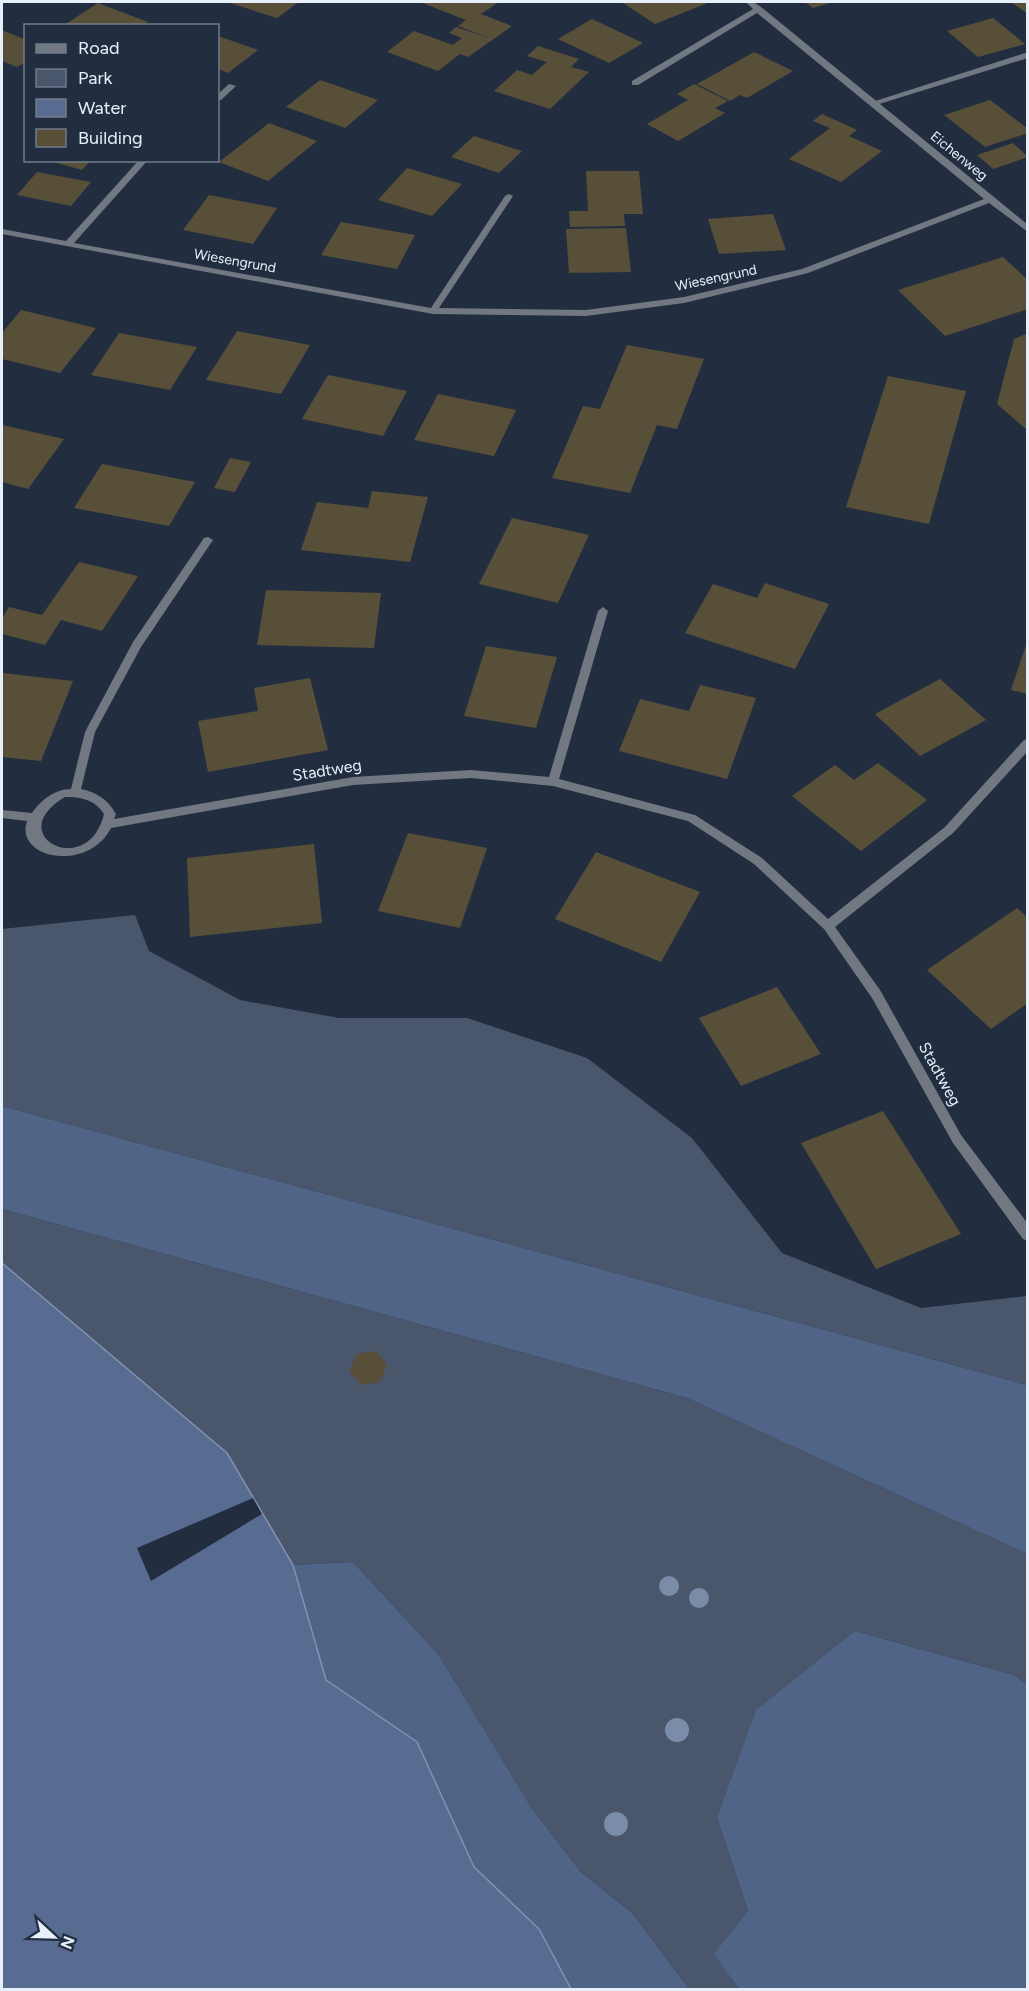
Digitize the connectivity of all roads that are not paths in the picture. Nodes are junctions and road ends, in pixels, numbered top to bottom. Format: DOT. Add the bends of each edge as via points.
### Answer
graph roads {
  1 [pos="749,2"];
  2 [pos="758,9"];
  3 [pos="1028,55"];
  4 [pos="635,83"];
  5 [pos="232,86"];
  6 [pos="219,97"];
  7 [pos="873,103"];
  8 [pos="142,162"];
  9 [pos="509,196"];
  10 [pos="991,200"];
  11 [pos="1028,230"];
  12 [pos="2,232"];
  13 [pos="67,244"];
  14 [pos="433,311"];
  15 [pos="208,540"];
  16 [pos="603,611"];
  17 [pos="1028,743"];
  18 [pos="553,782"];
  19 [pos="75,793"];
  20 [pos="2,814"];
  21 [pos="33,818"];
  22 [pos="109,824"];
  23 [pos="828,926"];
  24 [pos="1028,1235"];
  1 -- 2 [label="street, Eichenweg"];
  2 -- 4 [label="street"];
  2 -- 7 [label="street, Eichenweg"];
  3 -- 7 [label="street"];
  5 -- 6 [label="street"];
  7 -- 10 [label="street, Eichenweg"];
  8 -- 13 [label="street"];
  9 -- 14 [label="street"];
  10 -- 11 [label="street, Eichenweg"];
  10 -- 14 [label="street, Wiesengrund" via="805,271 684,300 586,312"];
  12 -- 13 [label="street, Wiesengrund"];
  13 -- 14 [label="street, Wiesengrund"];
  15 -- 19 [label="street" via="137,645 90,732"];
  16 -- 18 [label="street"];
  17 -- 23 [label="street" via="950,830"];
  18 -- 22 [label="street, Stadtweg" via="471,774 353,781"];
  18 -- 23 [label="street, Stadtweg" via="691,818 758,861"];
  19 -- 21 [label="street" via="54,797"];
  19 -- 22 [label="street" via="87,794 105,805 110,814"];
  20 -- 21 [label="street"];
  21 -- 22 [label="street" via="31,826 38,843 56,852 83,849 104,834"];
  23 -- 24 [label="street, Stadtweg" via="876,994 957,1139"];
}
